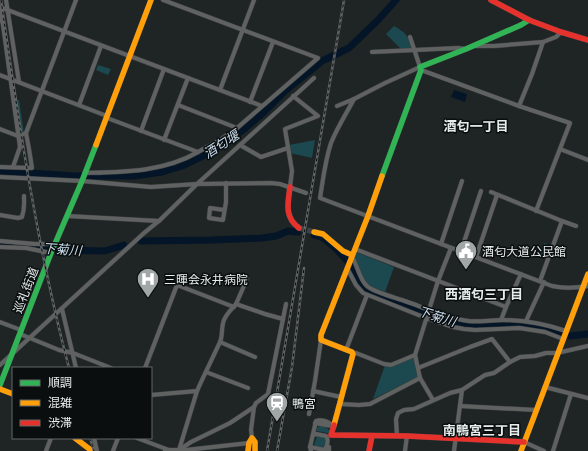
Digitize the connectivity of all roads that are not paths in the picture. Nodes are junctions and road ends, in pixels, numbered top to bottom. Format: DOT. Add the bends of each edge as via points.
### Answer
graph roads {
  1 [pos="6,0"];
  2 [pos="76,0"];
  3 [pos="151,0"];
  4 [pos="163,0"];
  5 [pos="254,0"];
  6 [pos="491,0"];
  7 [pos="0,8"];
  8 [pos="8,10"];
  9 [pos="529,20"];
  10 [pos="1,21"];
  11 [pos="243,30"];
  12 [pos="64,32"];
  13 [pos="561,32"];
  14 [pos="410,37"];
  15 [pos="588,40"];
  16 [pos="273,42"];
  17 [pos="544,42"];
  18 [pos="101,46"];
  19 [pos="473,46"];
  20 [pos="466,49"];
  21 [pos="414,50"];
  22 [pos="372,52"];
  23 [pos="130,56"];
  24 [pos="164,69"];
  25 [pos="420,69"];
  26 [pos="0,75"];
  27 [pos="188,78"];
  28 [pos="314,78"];
  29 [pos="10,79"];
  30 [pos="19,82"];
  31 [pos="220,90"];
  32 [pos="42,91"];
  33 [pos="293,96"];
  34 [pos="354,99"];
  35 [pos="250,102"];
  36 [pos="79,105"];
  37 [pos="178,105"];
  38 [pos="262,106"];
  39 [pos="337,106"];
  40 [pos="519,106"];
  41 [pos="107,117"];
  42 [pos="238,128"];
  43 [pos="0,129"];
  44 [pos="141,131"];
  45 [pos="26,133"];
  46 [pos="18,136"];
  47 [pos="164,140"];
  48 [pos="240,145"];
  49 [pos="288,148"];
  50 [pos="560,149"];
  51 [pos="198,152"];
  52 [pos="588,160"];
  53 [pos="0,167"];
  54 [pos="13,167"];
  55 [pos="85,173"];
  56 [pos="0,177"];
  57 [pos="82,181"];
  58 [pos="462,181"];
  59 [pos="196,184"];
  60 [pos="226,184"];
  61 [pos="290,187"];
  62 [pos="481,191"];
  63 [pos="491,192"];
  64 [pos="306,193"];
  65 [pos="497,195"];
  66 [pos="24,196"];
  67 [pos="224,210"];
  68 [pos="536,211"];
  69 [pos="0,215"];
  70 [pos="67,216"];
  71 [pos="368,216"];
  72 [pos="159,220"];
  73 [pos="562,221"];
  74 [pos="576,226"];
  75 [pos="299,228"];
  76 [pos="314,232"];
  77 [pos="0,241"];
  78 [pos="441,244"];
  79 [pos="0,247"];
  80 [pos="451,248"];
  81 [pos="52,250"];
  82 [pos="461,251"];
  83 [pos="352,255"];
  84 [pos="476,257"];
  85 [pos="347,267"];
  86 [pos="521,274"];
  87 [pos="588,274"];
  88 [pos="247,279"];
  89 [pos="438,281"];
  90 [pos="542,282"];
  91 [pos="586,286"];
  92 [pos="367,295"];
  93 [pos="286,304"];
  94 [pos="235,305"];
  95 [pos="506,307"];
  96 [pos="62,309"];
  97 [pos="429,309"];
  98 [pos="426,318"];
  99 [pos="283,319"];
  100 [pos="501,320"];
  101 [pos="526,321"];
  102 [pos="0,322"];
  103 [pos="491,329"];
  104 [pos="20,332"];
  105 [pos="564,335"];
  106 [pos="30,338"];
  107 [pos="492,339"];
  108 [pos="321,340"];
  109 [pos="220,342"];
  110 [pos="588,346"];
  111 [pos="346,350"];
  112 [pos="557,353"];
  113 [pos="73,354"];
  114 [pos="353,354"];
  115 [pos="11,355"];
  116 [pos="414,355"];
  117 [pos="256,357"];
  118 [pos="510,362"];
  119 [pos="0,365"];
  120 [pos="76,367"];
  121 [pos="108,367"];
  122 [pos="145,367"];
  123 [pos="418,368"];
  124 [pos="206,372"];
  125 [pos="420,378"];
  126 [pos="0,385"];
  127 [pos="545,387"];
  128 [pos="248,388"];
  129 [pos="0,389"];
  130 [pos="462,390"];
  131 [pos="197,391"];
  132 [pos="314,391"];
  133 [pos="12,394"];
  134 [pos="152,394"];
  135 [pos="571,394"];
  136 [pos="342,397"];
  137 [pos="588,398"];
  138 [pos="433,400"];
  139 [pos="340,404"];
  140 [pos="460,406"];
  141 [pos="254,407"];
  142 [pos="536,410"];
  143 [pos="309,414"];
  144 [pos="334,427"];
  145 [pos="312,435"];
  146 [pos="323,435"];
  147 [pos="331,435"];
  148 [pos="372,436"];
  149 [pos="397,436"];
  150 [pos="406,436"];
  151 [pos="456,438"];
  152 [pos="51,439"];
  153 [pos="77,439"];
  154 [pos="94,439"];
  155 [pos="118,439"];
  156 [pos="139,439"];
  157 [pos="250,441"];
  158 [pos="524,442"];
  159 [pos="310,449"];
  160 [pos="167,450"];
  161 [pos="179,450"];
  162 [pos="327,450"];
  163 [pos="46,451"];
  164 [pos="92,451"];
  165 [pos="97,451"];
  166 [pos="113,451"];
  167 [pos="248,451"];
  168 [pos="255,451"];
  169 [pos="368,451"];
  170 [pos="404,451"];
  171 [pos="454,451"];
  172 [pos="520,451"];
  173 [pos="544,451"];
  174 [pos="553,451"];
  1 -- 8 [label="street"];
  2 -- 12 [label="street"];
  3 -- 23 [label="street"];
  4 -- 11 [label="street"];
  5 -- 11 [label="street"];
  6 -- 9 [label="street"];
  7 -- 8 [label="street"];
  7 -- 10 [label="street"];
  8 -- 12 [label="street"];
  8 -- 30 [label="street"];
  9 -- 13 [label="street"];
  9 -- 19 [label="street"];
  10 -- 29 [label="street"];
  11 -- 16 [label="street"];
  11 -- 31 [label="street"];
  12 -- 18 [label="street"];
  12 -- 32 [label="street"];
  13 -- 15 [label="street"];
  13 -- 17 [label="street"];
  14 -- 21 [label="street"];
  16 -- 35 [label="street"];
  16 -- 38 [label="street" via="318,58"];
  17 -- 19 [label="street"];
  17 -- 40 [label="street"];
  18 -- 23 [label="street"];
  18 -- 36 [label="street"];
  19 -- 20 [label="street"];
  20 -- 21 [label="street"];
  20 -- 25 [label="street"];
  21 -- 22 [label="street"];
  21 -- 25 [label="street"];
  23 -- 24 [label="street"];
  23 -- 41 [label="street"];
  24 -- 27 [label="street"];
  24 -- 44 [label="street"];
  25 -- 34 [label="street"];
  25 -- 40 [label="street"];
  25 -- 71 [label="street"];
  26 -- 29 [label="street"];
  27 -- 31 [label="street"];
  27 -- 37 [label="street"];
  28 -- 33 [label="street"];
  29 -- 30 [label="street"];
  29 -- 46 [label="street"];
  30 -- 32 [label="street"];
  31 -- 35 [label="street"];
  32 -- 36 [label="street"];
  32 -- 45 [label="street"];
  33 -- 48 [label="street"];
  33 -- 49 [label="street" via="318,116 285,129"];
  34 -- 39 [label="street"];
  34 -- 71 [label="street" via="331,144 320,198"];
  35 -- 38 [label="street"];
  36 -- 41 [label="street"];
  37 -- 42 [label="street"];
  37 -- 47 [label="street"];
  38 -- 42 [label="street"];
  40 -- 50 [label="street" via="570,123"];
  41 -- 44 [label="street"];
  41 -- 55 [label="street"];
  42 -- 51 [label="street"];
  43 -- 46 [label="street"];
  44 -- 47 [label="street"];
  45 -- 46 [label="street"];
  45 -- 54 [label="street" via="32,168"];
  46 -- 54 [label="street" via="20,147"];
  47 -- 51 [label="street"];
  48 -- 49 [label="street" via="261,157"];
  48 -- 59 [label="street"];
  49 -- 61 [label="street" via="292,171"];
  50 -- 52 [label="street"];
  50 -- 68 [label="street"];
  51 -- 55 [label="street" via="159,168"];
  53 -- 54 [label="street"];
  55 -- 57 [label="street, 巡礼街道"];
  56 -- 57 [label="street"];
  57 -- 59 [label="street" via="151,188"];
  57 -- 70 [label="street, 巡礼街道"];
  58 -- 78 [label="street"];
  59 -- 60 [label="street"];
  59 -- 72 [label="street"];
  60 -- 61 [label="street" via="270,183"];
  60 -- 67 [label="street"];
  61 -- 64 [label="street"];
  61 -- 75 [label="street" via="288,214 290,221"];
  62 -- 82 [label="street"];
  63 -- 65 [label="street"];
  65 -- 68 [label="street"];
  65 -- 84 [label="street"];
  66 -- 69 [label="street" via="25,209 22,217"];
  68 -- 73 [label="street"];
  70 -- 72 [label="street"];
  70 -- 81 [label="street, 巡礼街道"];
  71 -- 78 [label="street"];
  71 -- 83 [label="street"];
  72 -- 96 [label="street"];
  73 -- 74 [label="street"];
  73 -- 90 [label="street"];
  76 -- 83 [label="street" via="322,234"];
  77 -- 81 [label="street" via="49,244"];
  78 -- 80 [label="street"];
  79 -- 81 [label="street"];
  80 -- 82 [label="street"];
  80 -- 89 [label="street"];
  81 -- 104 [label="street, 巡礼街道"];
  82 -- 84 [label="street"];
  83 -- 85 [label="street"];
  83 -- 89 [label="street"];
  83 -- 97 [label="street" via="360,276 368,287"];
  84 -- 86 [label="street"];
  85 -- 92 [label="street" via="356,285"];
  85 -- 108 [label="street"];
  86 -- 90 [label="street"];
  86 -- 95 [label="street"];
  87 -- 91 [label="street"];
  88 -- 94 [label="street"];
  89 -- 95 [label="street"];
  89 -- 97 [label="street"];
  90 -- 91 [label="street" via="561,288"];
  90 -- 101 [label="street"];
  91 -- 105 [label="street"];
  92 -- 98 [label="street"];
  92 -- 111 [label="street"];
  93 -- 99 [label="street"];
  94 -- 99 [label="street"];
  94 -- 109 [label="street" via="224,320"];
  94 -- 122 [label="street" via="177,285"];
  95 -- 100 [label="street"];
  96 -- 106 [label="street"];
  96 -- 113 [label="street"];
  97 -- 98 [label="street"];
  97 -- 100 [label="street" via="464,320"];
  98 -- 103 [label="street" via="464,329"];
  98 -- 116 [label="street"];
  99 -- 141 [label="street" via="268,394"];
  100 -- 101 [label="street"];
  101 -- 105 [label="street" via="549,325"];
  102 -- 104 [label="street"];
  103 -- 105 [label="street" via="519,328"];
  103 -- 107 [label="street"];
  104 -- 106 [label="street"];
  104 -- 115 [label="street, 巡礼街道"];
  105 -- 112 [label="street"];
  106 -- 113 [label="street"];
  106 -- 115 [label="street"];
  107 -- 118 [label="street"];
  107 -- 123 [label="street"];
  108 -- 111 [label="street"];
  108 -- 132 [label="street"];
  109 -- 117 [label="street"];
  109 -- 124 [label="street"];
  110 -- 112 [label="street"];
  111 -- 114 [label="street"];
  112 -- 118 [label="street" via="520,357"];
  112 -- 127 [label="street"];
  113 -- 120 [label="street"];
  113 -- 121 [label="street"];
  114 -- 116 [label="street" via="391,365"];
  114 -- 136 [label="street"];
  115 -- 119 [label="street"];
  115 -- 126 [label="street, 巡礼街道"];
  116 -- 123 [label="street"];
  118 -- 130 [label="street"];
  123 -- 125 [label="street"];
  124 -- 128 [label="street"];
  124 -- 131 [label="street"];
  125 -- 138 [label="street"];
  125 -- 139 [label="street" via="370,404"];
  127 -- 135 [label="street"];
  127 -- 142 [label="street"];
  129 -- 133 [label="street"];
  130 -- 138 [label="street"];
  130 -- 140 [label="street"];
  131 -- 134 [label="street"];
  131 -- 161 [label="street"];
  132 -- 136 [label="street"];
  132 -- 143 [label="street"];
  135 -- 137 [label="street"];
  135 -- 174 [label="street"];
  136 -- 139 [label="street"];
  138 -- 149 [label="street" via="398,413"];
  139 -- 144 [label="street"];
  140 -- 142 [label="street"];
  140 -- 151 [label="street"];
  141 -- 157 [label="street"];
  141 -- 161 [label="street"];
  142 -- 158 [label="street"];
  144 -- 145 [label="street" via="315,423"];
  144 -- 147 [label="street"];
  145 -- 146 [label="street"];
  145 -- 159 [label="street"];
  146 -- 147 [label="street"];
  146 -- 162 [label="street" via="327,438"];
  147 -- 148 [label="street"];
  147 -- 162 [label="street"];
  148 -- 149 [label="street"];
  148 -- 169 [label="street"];
  149 -- 150 [label="street"];
  150 -- 151 [label="street"];
  150 -- 170 [label="street"];
  151 -- 158 [label="street"];
  151 -- 171 [label="street"];
  152 -- 163 [label="street"];
  153 -- 164 [label="street"];
  154 -- 165 [label="street"];
  155 -- 166 [label="street"];
  156 -- 160 [label="street"];
  157 -- 161 [label="street"];
  157 -- 167 [label="street"];
  157 -- 168 [label="street" via="255,442"];
  158 -- 172 [label="street"];
  158 -- 173 [label="street"];
  159 -- 162 [label="street"];
  160 -- 161 [label="street"];
}
